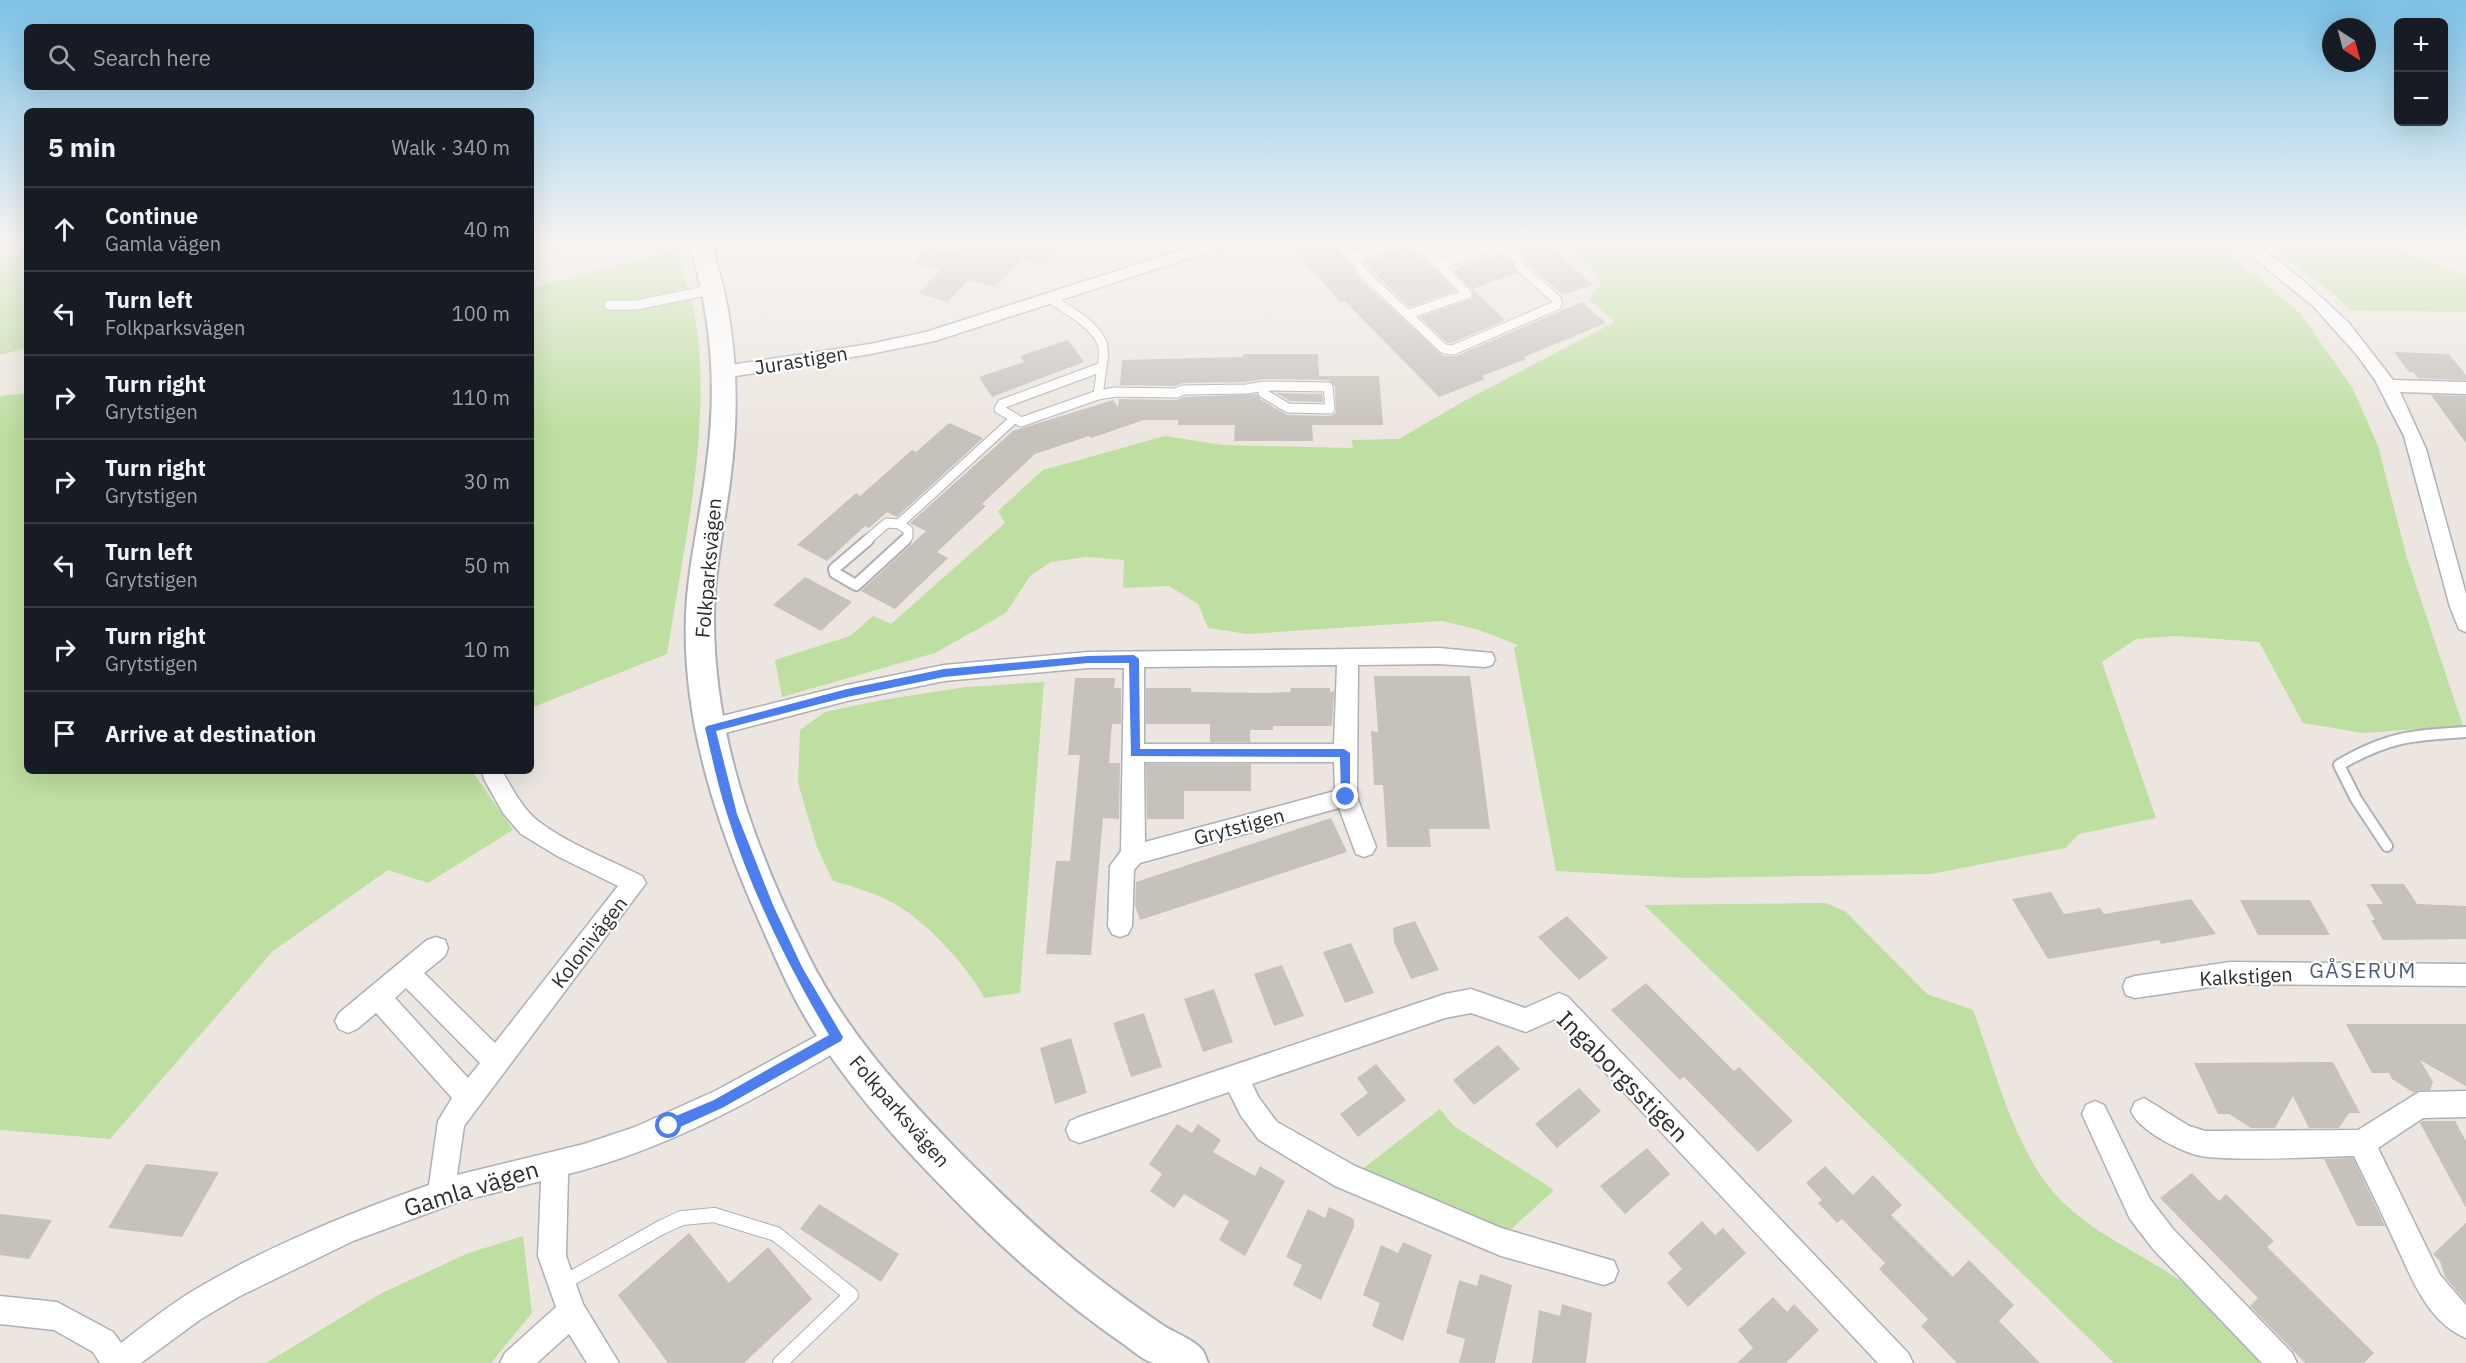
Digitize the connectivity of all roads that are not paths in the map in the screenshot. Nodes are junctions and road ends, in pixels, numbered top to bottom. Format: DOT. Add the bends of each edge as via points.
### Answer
graph roads {
  1 [pos="609,305"];
  2 [pos="638,305"];
  3 [pos="718,305"];
  4 [pos="1030,305"];
  5 [pos="1059,305"];
  6 [pos="1399,305"];
  7 [pos="1437,305"];
  8 [pos="1557,305"];
  9 [pos="2320,305"];
  10 [pos="1410,314"];
  11 [pos="1102,367"];
  12 [pos="724,372"];
  13 [pos="1264,386"];
  14 [pos="2388,386"];
  15 [pos="2466,388"];
  16 [pos="1098,396"];
  17 [pos="1015,418"];
  18 [pos="899,524"];
  19 [pos="2464,614"];
  20 [pos="1348,657"];
  21 [pos="1485,658"];
  22 [pos="1134,659"];
  23 [pos="710,728"];
  24 [pos="2466,732"];
  25 [pos="1135,753"];
  26 [pos="1344,753"];
  27 [pos="493,774"];
  28 [pos="1346,797"];
  29 [pos="2387,846"];
  30 [pos="1364,847"];
  31 [pos="1133,855"];
  32 [pos="1120,926"];
  33 [pos="436,948"];
  34 [pos="406,973"];
  35 [pos="2466,975"];
  36 [pos="2135,987"];
  37 [pos="378,997"];
  38 [pos="348,1021"];
  39 [pos="837,1037"];
  40 [pos="496,1062"];
  41 [pos="1236,1077"];
  42 [pos="469,1098"];
  43 [pos="2466,1104"];
  44 [pos="2144,1111"];
  45 [pos="2095,1114"];
  46 [pos="1079,1130"];
  47 [pos="2362,1143"];
  48 [pos="555,1163"];
  49 [pos="441,1194"];
  50 [pos="1604,1271"];
  51 [pos="563,1284"];
  52 [pos="0,1311"];
  53 [pos="572,1312"];
  54 [pos="2466,1324"];
  55 [pos="117,1363"];
  56 [pos="515,1363"];
  57 [pos="604,1363"];
  58 [pos="780,1363"];
  59 [pos="1188,1363"];
  60 [pos="1898,1363"];
  61 [pos="2282,1363"];
  1 -- 2 [label="lane"];
  3 -- 12 [label="main road, Folkparksvägen"];
  4 -- 12 [label="street, Jurastigen" via="929,337"];
  5 -- 11 [label="lane" via="1101,340"];
  6 -- 10 [label="lane"];
  7 -- 10 [label="lane"];
  8 -- 10 [label="lane" via="1453,350 1444,349"];
  9 -- 14 [label="street" via="2355,341"];
  11 -- 16 [label="lane"];
  11 -- 17 [label="lane" via="1002,404 999,409"];
  12 -- 23 [label="main road, Folkparksvägen" via="720,464 700,617 702,677"];
  13 -- 13 [label="lane" via="1263,393 1288,408 1330,409 1328,387"];
  13 -- 16 [label="lane"];
  14 -- 15 [label="street"];
  14 -- 19 [label="street" via="2414,437"];
  16 -- 17 [label="lane" via="1021,422"];
  17 -- 18 [label="lane"];
  18 -- 18 [label="lane" via="908,530 908,537 856,585 835,573 834,569 887,523"];
  20 -- 21 [label="street"];
  20 -- 22 [label="street"];
  20 -- 26 [label="street"];
  22 -- 23 [label="street" via="944,673"];
  22 -- 25 [label="street"];
  23 -- 39 [label="main road, Folkparksvägen" via="732,814 767,905 798,971"];
  24 -- 29 [label="lane" via="2412,735 2370,747 2338,765"];
  25 -- 26 [label="street"];
  25 -- 31 [label="street"];
  26 -- 28 [label="street"];
  27 -- 40 [label="street, Kolonivägen" via="529,827 634,883"];
  28 -- 30 [label="street"];
  28 -- 31 [label="street, Grytstigen"];
  31 -- 32 [label="street" via="1122,866"];
  33 -- 34 [label="street"];
  34 -- 37 [label="street"];
  34 -- 40 [label="street"];
  35 -- 36 [label="street, Kalkstigen" via="2230,973"];
  37 -- 38 [label="street"];
  37 -- 42 [label="street"];
  39 -- 48 [label="street, Gamla vägen" via="718,1104 604,1151"];
  39 -- 59 [label="main road, Folkparksvägen" via="902,1119 982,1202 1076,1286"];
  40 -- 42 [label="street, Kolonivägen"];
  41 -- 46 [label="street, Ingaborgsstigen"];
  41 -- 50 [label="street" via="1250,1107 1268,1131 1346,1176 1501,1242"];
  41 -- 60 [label="street, Ingaborgsstigen" via="1445,1006 1471,1001 1526,1020 1559,1005"];
  42 -- 49 [label="street, Kolonivägen" via="451,1121"];
  43 -- 47 [label="street" via="2419,1105"];
  44 -- 47 [label="street" via="2182,1137 2205,1143"];
  45 -- 61 [label="street" via="2146,1216 2163,1239"];
  47 -- 54 [label="street" via="2430,1285 2448,1309"];
  48 -- 49 [label="street, Gamla vägen"];
  48 -- 51 [label="street" via="552,1256"];
  49 -- 55 [label="street, Gamla vägen" via="281,1260 202,1302"];
  51 -- 53 [label="street"];
  51 -- 58 [label="lane" via="682,1218 714,1215 776,1234 851,1295"];
  52 -- 55 [label="street" via="57,1316 103,1342"];
  53 -- 56 [label="street"];
  53 -- 57 [label="street"];
}
